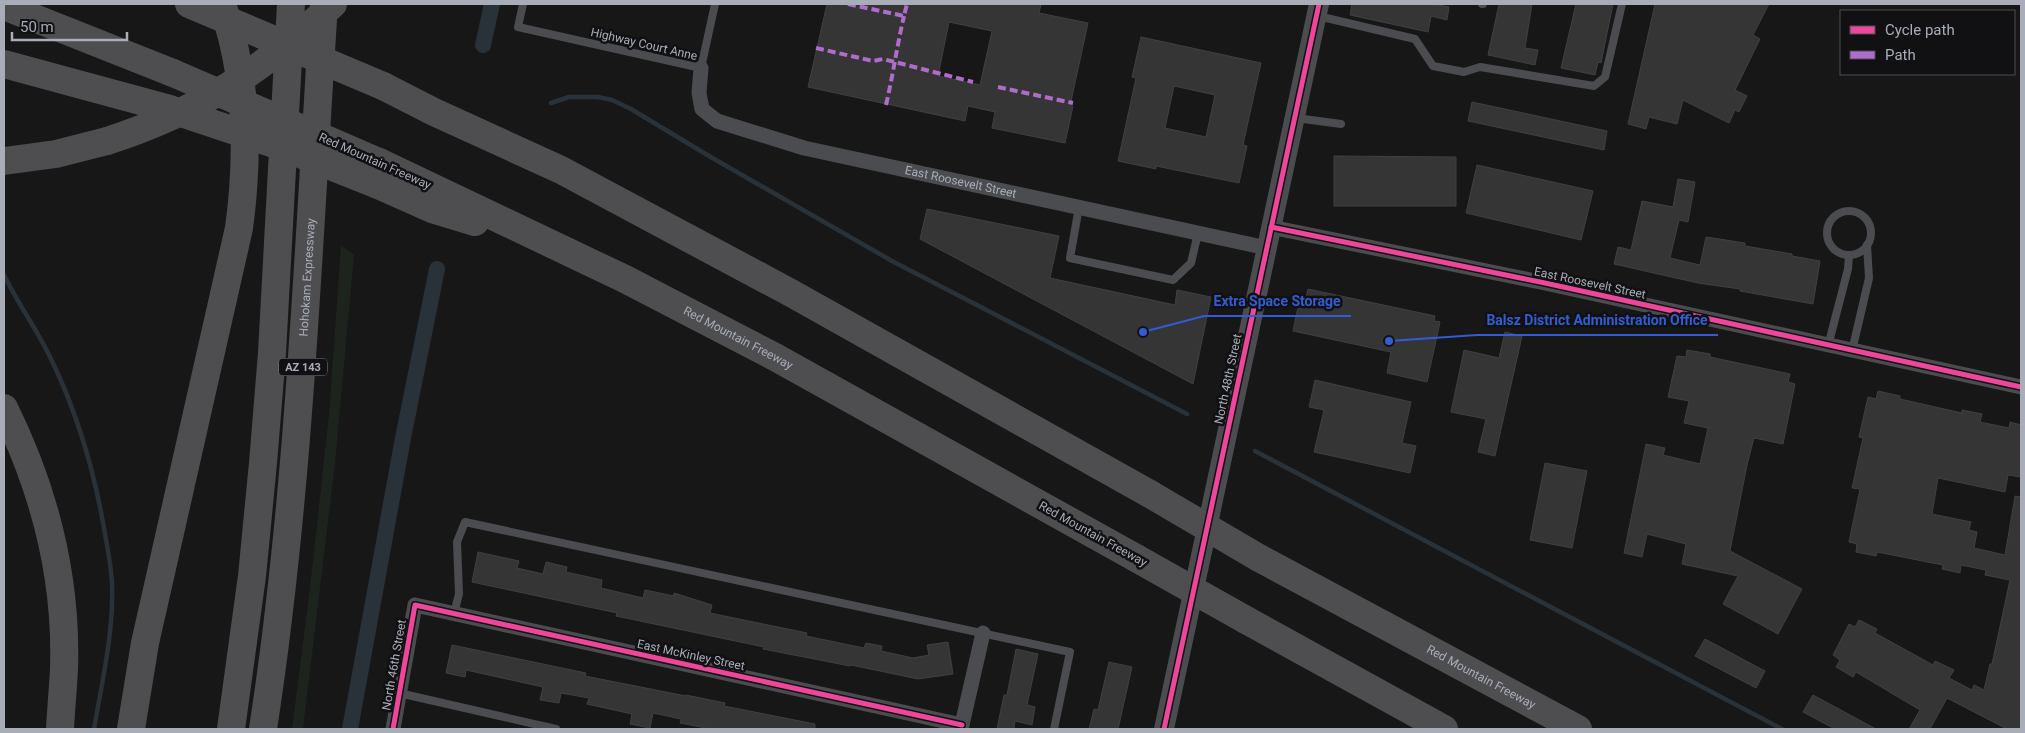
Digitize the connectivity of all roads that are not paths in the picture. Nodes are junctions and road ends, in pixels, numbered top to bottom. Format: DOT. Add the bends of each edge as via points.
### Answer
graph roads {
  1 [pos="189,4"];
  2 [pos="222,4"];
  3 [pos="234,4"];
  4 [pos="291,4"];
  5 [pos="324,4"];
  6 [pos="333,4"];
  7 [pos="523,4"];
  8 [pos="715,4"];
  9 [pos="1622,4"];
  10 [pos="4,6"];
  11 [pos="1318,10"];
  12 [pos="4,64"];
  13 [pos="701,68"];
  14 [pos="383,86"];
  15 [pos="1294,118"];
  16 [pos="1341,124"];
  17 [pos="4,161"];
  18 [pos="379,174"];
  19 [pos="1079,207"];
  20 [pos="1271,227"];
  21 [pos="1198,233"];
  22 [pos="1867,245"];
  23 [pos="1267,248"];
  24 [pos="1849,255"];
  25 [pos="1828,346"];
  26 [pos="1852,350"];
  27 [pos="2021,386"];
  28 [pos="4,408"];
  29 [pos="415,605"];
  30 [pos="454,613"];
  31 [pos="1246,620"];
  32 [pos="983,633"];
  33 [pos="399,693"];
  34 [pos="961,727"];
  35 [pos="60,729"];
  36 [pos="131,729"];
  37 [pos="230,729"];
  38 [pos="263,729"];
  39 [pos="393,729"];
  40 [pos="556,729"];
  41 [pos="1054,729"];
  42 [pos="1164,729"];
  43 [pos="1419,729"];
  44 [pos="1444,729"];
  45 [pos="1578,729"];
  1 -- 14 [label="highway, Red Mountain Freeway, bridge"];
  2 -- 36 [label="highway" via="237,68 242,107 245,161 240,228 143,652"];
  3 -- 14 [label="highway, bridge"];
  4 -- 37 [label="highway, AZ 143" via="263,463"];
  5 -- 38 [label="highway, Hohokam Expressway / AZ 143" via="293,490"];
  6 -- 17 [label="highway, bridge" via="292,43 248,75 175,115 107,141 56,154"];
  7 -- 13 [label="lane, Highway Court Anne" via="518,27"];
  8 -- 13 [label="lane, Highway Court Anne"];
  9 -- 11 [label="lane" via="1606,77 1594,86 1480,67 1464,72 1433,66 1415,39"];
  10 -- 18 [label="highway, Red Mountain Freeway, bridge" via="173,73"];
  11 -- 15 [label="street, North 48th Street"];
  12 -- 18 [label="highway, bridge" via="170,110 295,151"];
  13 -- 19 [label="street, East Roosevelt Street" via="699,93 702,109 730,126 804,148"];
  14 -- 45 [label="highway, Red Mountain Freeway, bridge" via="587,184 791,293 1259,558"];
  15 -- 16 [label="lane"];
  15 -- 20 [label="street, North 48th Street"];
  18 -- 31 [label="highway, Red Mountain Freeway, bridge" via="432,209 576,255 800,370"];
  19 -- 21 [label="street, East Roosevelt Street"];
  19 -- 21 [label="lane" via="1070,258 1174,280 1191,263"];
  20 -- 23 [label="street, North 48th Street"];
  20 -- 25 [label="street, East Roosevelt Street" via="1536,281"];
  21 -- 23 [label="street, East Roosevelt Street"];
  22 -- 24 [label="lane"];
  22 -- 24 [label="lane" via="1870,228 1861,214 1844,211 1836,215 1830,221 1827,238 1836,252"];
  22 -- 26 [label="lane" via="1869,278"];
  23 -- 42 [label="street, North 48th Street"];
  24 -- 25 [label="lane"];
  25 -- 26 [label="street, East Roosevelt Street"];
  26 -- 27 [label="street, East Roosevelt Street"];
  28 -- 35 [label="highway" via="34,478 60,584 64,641"];
  29 -- 30 [label="street, East McKinley Street"];
  29 -- 33 [label="street, North 46th Street"];
  30 -- 32 [label="lane" via="459,594 457,542 465,522"];
  30 -- 34 [label="street, East McKinley Street"];
  31 -- 43 [label="highway"];
  31 -- 44 [label="highway, Red Mountain Freeway"];
  32 -- 34 [label="street"];
  32 -- 41 [label="lane" via="1070,652"];
  33 -- 39 [label="street, North 46th Street"];
  33 -- 40 [label="lane"];
}
